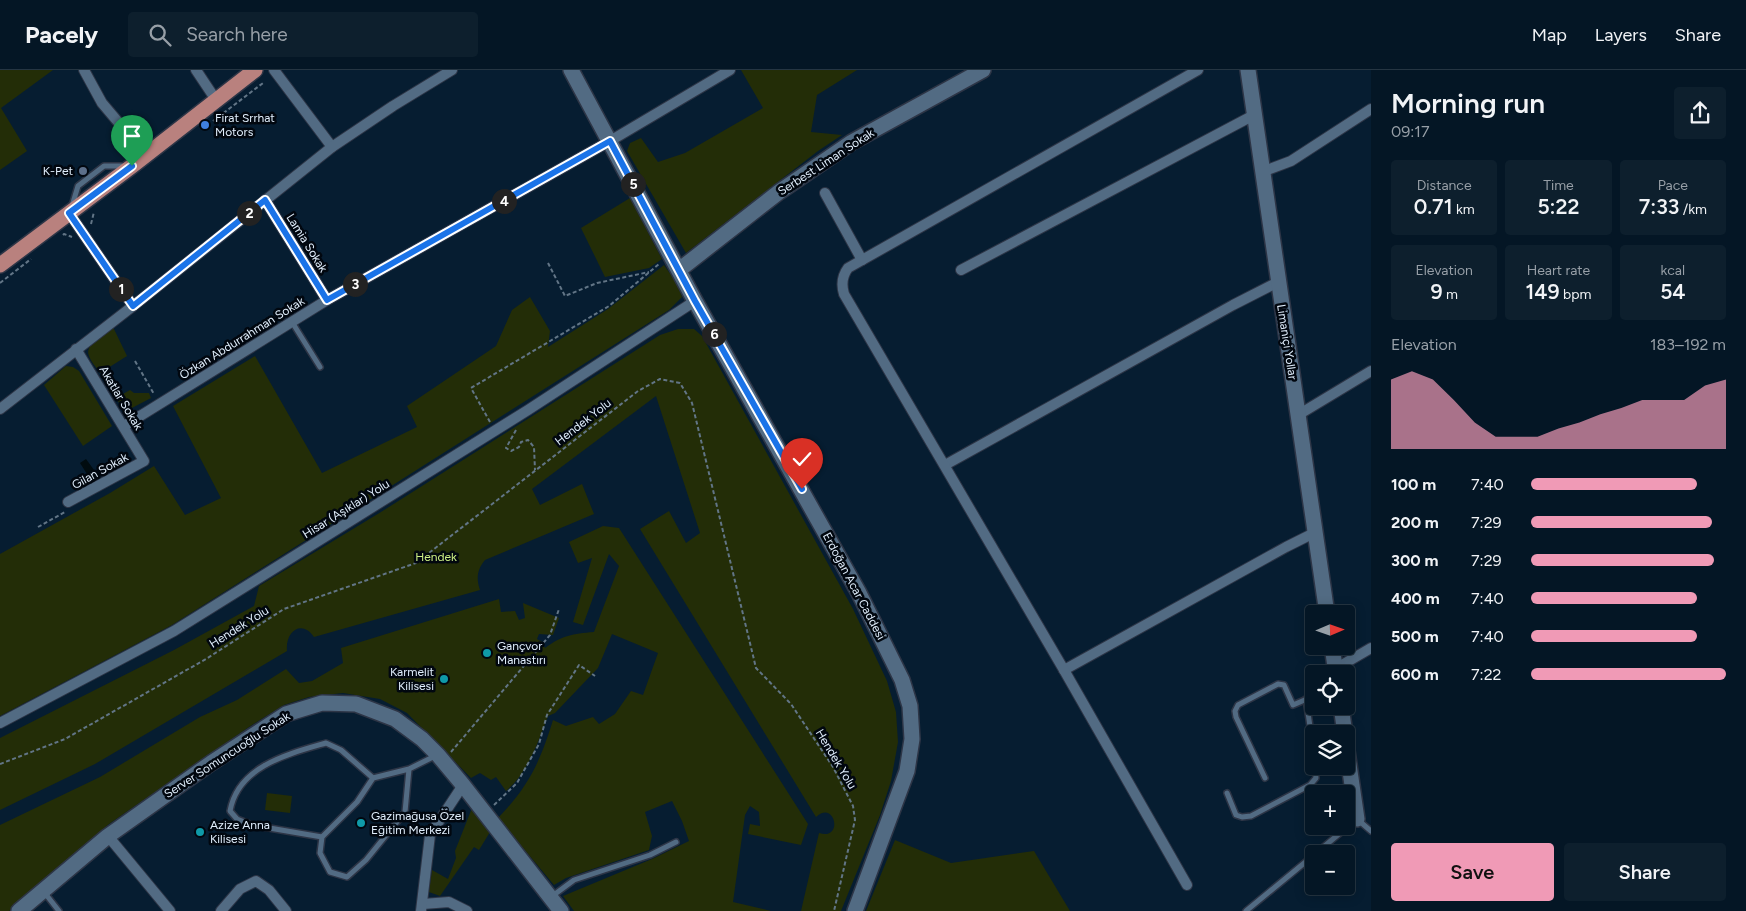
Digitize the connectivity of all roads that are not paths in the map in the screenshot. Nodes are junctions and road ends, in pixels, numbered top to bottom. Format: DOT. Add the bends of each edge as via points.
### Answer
graph roads {
  1 [pos="85,70"];
  2 [pos="196,70"];
  3 [pos="255,70"];
  4 [pos="274,70"];
  5 [pos="452,70"];
  6 [pos="571,70"];
  7 [pos="730,70"];
  8 [pos="983,70"];
  9 [pos="1198,70"];
  10 [pos="1248,70"];
  11 [pos="216,100"];
  12 [pos="1371,109"];
  13 [pos="1254,115"];
  14 [pos="610,141"];
  15 [pos="332,147"];
  16 [pos="146,155"];
  17 [pos="1262,172"];
  18 [pos="824,193"];
  19 [pos="265,200"];
  20 [pos="69,213"];
  21 [pos="862,260"];
  22 [pos="0,265"];
  23 [pos="679,270"];
  24 [pos="961,270"];
  25 [pos="1278,282"];
  26 [pos="327,300"];
  27 [pos="695,301"];
  28 [pos="133,306"];
  29 [pos="292,321"];
  30 [pos="76,349"];
  31 [pos="320,367"];
  32 [pos="1371,371"];
  33 [pos="0,408"];
  34 [pos="1298,415"];
  35 [pos="124,426"];
  36 [pos="144,461"];
  37 [pos="944,465"];
  38 [pos="68,502"];
  39 [pos="1316,532"];
  40 [pos="1326,605"];
  41 [pos="1371,648"];
  42 [pos="1345,665"];
  43 [pos="1064,670"];
  44 [pos="1305,699"];
  45 [pos="0,723"];
  46 [pos="440,758"];
  47 [pos="408,769"];
  48 [pos="1316,775"];
  49 [pos="1351,775"];
  50 [pos="373,778"];
  51 [pos="1265,778"];
  52 [pos="463,785"];
  53 [pos="1227,793"];
  54 [pos="1357,819"];
  55 [pos="1371,831"];
  56 [pos="108,836"];
  57 [pos="322,837"];
  58 [pos="676,842"];
  59 [pos="1326,845"];
  60 [pos="1305,862"];
  61 [pos="1187,885"];
  62 [pos="42,890"];
  63 [pos="551,897"];
  64 [pos="422,908"];
  65 [pos="18,911"];
  66 [pos="59,911"];
  67 [pos="170,911"];
  68 [pos="222,911"];
  69 [pos="286,911"];
  70 [pos="467,911"];
  71 [pos="561,911"];
  72 [pos="855,911"];
  73 [pos="1246,911"];
  1 -- 16 [label="street" via="102,104"];
  2 -- 11 [label="street"];
  3 -- 11 [label="main road"];
  4 -- 15 [label="street"];
  5 -- 15 [label="street"];
  6 -- 14 [label="street, Erdoğan Acar Caddesi"];
  7 -- 14 [label="street, Özkan Abdurrahman Sokak"];
  8 -- 23 [label="street, Serbest Liman Sokak" via="852,142 779,192"];
  9 -- 21 [label="street"];
  10 -- 13 [label="street, Limaniçi Yollar"];
  11 -- 16 [label="main road"];
  12 -- 17 [label="street" via="1290,161"];
  13 -- 17 [label="street, Limaniçi Yollar"];
  13 -- 24 [label="street"];
  14 -- 23 [label="street, Erdoğan Acar Caddesi"];
  14 -- 26 [label="street, Özkan Abdurrahman Sokak"];
  15 -- 19 [label="street"];
  16 -- 20 [label="main road"];
  17 -- 25 [label="street, Limaniçi Yollar"];
  18 -- 21 [label="street"];
  19 -- 26 [label="street, Lamia Sokak"];
  19 -- 28 [label="street"];
  20 -- 22 [label="main road"];
  20 -- 28 [label="street"];
  21 -- 37 [label="street" via="844,273 844,294"];
  23 -- 27 [label="street, Erdoğan Acar Caddesi"];
  25 -- 34 [label="street, Limaniçi Yollar"];
  25 -- 37 [label="street"];
  26 -- 29 [label="street, Özkan Abdurrahman Sokak"];
  27 -- 45 [label="street, Hisar (Aşıklar) Yolu" via="174,632"];
  27 -- 72 [label="street, Erdoğan Acar Caddesi" via="859,594 902,680 910,706 912,739 907,771"];
  28 -- 30 [label="street"];
  29 -- 31 [label="lane"];
  29 -- 35 [label="street, Özkan Abdurrahman Sokak"];
  30 -- 33 [label="street"];
  30 -- 35 [label="street, Akatlar Sokak"];
  32 -- 34 [label="street"];
  34 -- 39 [label="street, Limaniçi Yollar"];
  35 -- 36 [label="street, Akatlar Sokak"];
  36 -- 38 [label="street, Gilan Sokak"];
  37 -- 43 [label="street"];
  39 -- 40 [label="street, Limaniçi Yollar"];
  39 -- 43 [label="street"];
  41 -- 42 [label="street"];
  43 -- 61 [label="street"];
  44 -- 51 [label="lane" via="1293,705 1284,685 1278,684 1238,705 1236,718"];
  46 -- 47 [label="lane"];
  46 -- 52 [label="street, Server Somuncuoğlu Sokak"];
  46 -- 56 [label="street, Server Somuncuoğlu Sokak" via="422,739 395,719 356,704 322,702 286,714"];
  47 -- 50 [label="lane"];
  47 -- 57 [label="lane" via="404,812 366,860 348,877 330,872 320,852"];
  48 -- 53 [label="lane" via="1310,785 1250,816 1236,815"];
  49 -- 54 [label="street"];
  50 -- 57 [label="lane" via="357,802"];
  50 -- 57 [label="lane" via="341,750 326,743 278,757 243,781 232,800 230,811 237,819 252,825"];
  52 -- 63 [label="street, Server Somuncuoğlu Sokak"];
  52 -- 64 [label="street" via="430,835"];
  54 -- 55 [label="lane"];
  54 -- 59 [label="lane"];
  56 -- 62 [label="street, Server Somuncuoğlu Sokak"];
  56 -- 67 [label="street"];
  58 -- 63 [label="lane" via="650,855 574,880"];
  60 -- 73 [label="lane"];
  62 -- 65 [label="street, Server Somuncuoğlu Sokak"];
  62 -- 66 [label="lane"];
  63 -- 71 [label="street, Server Somuncuoğlu Sokak"];
  64 -- 70 [label="street" via="449,902"];
  68 -- 69 [label="street" via="240,889 256,881 269,890"];
}
